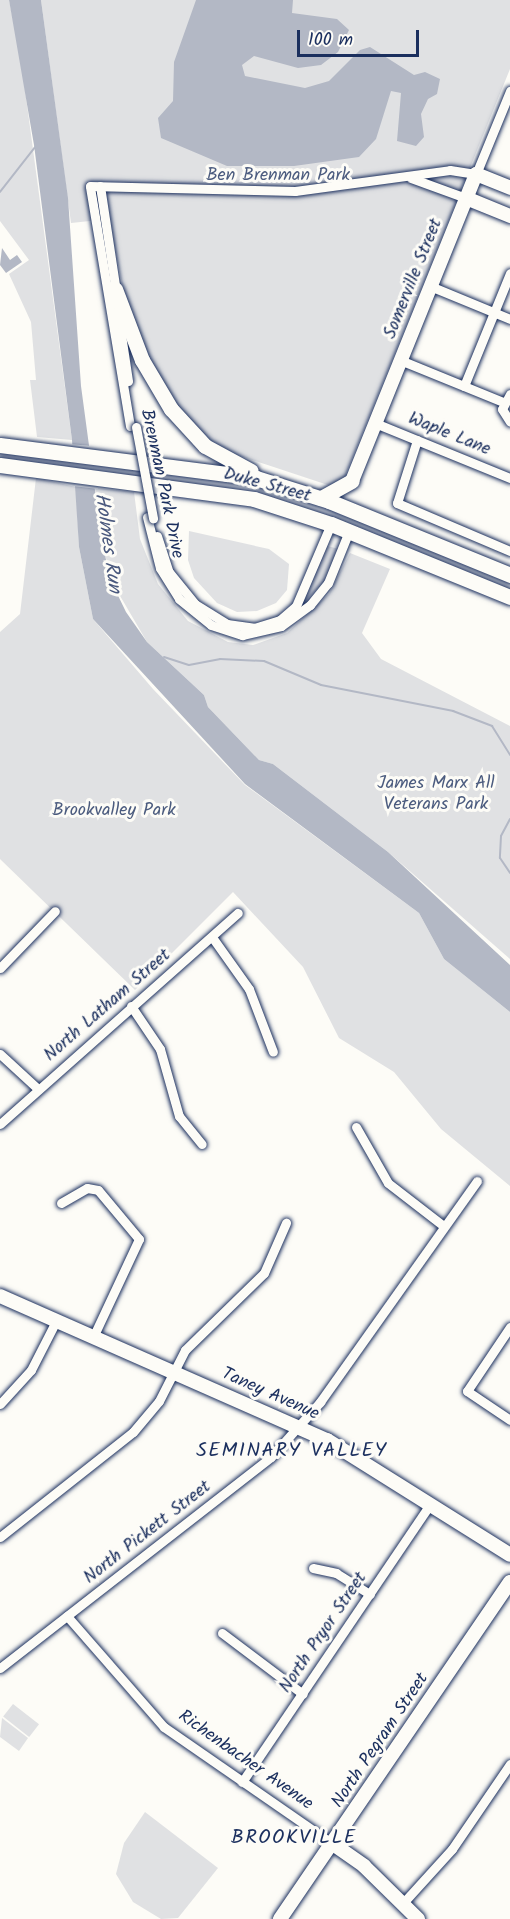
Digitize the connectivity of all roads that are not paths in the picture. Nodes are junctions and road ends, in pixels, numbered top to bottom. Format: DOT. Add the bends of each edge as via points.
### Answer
graph roads {
  1 [pos="510,91"];
  2 [pos="476,174"];
  3 [pos="406,177"];
  4 [pos="95,186"];
  5 [pos="510,188"];
  6 [pos="466,198"];
  7 [pos="510,216"];
  8 [pos="510,273"];
  9 [pos="430,286"];
  10 [pos="115,289"];
  11 [pos="494,312"];
  12 [pos="510,319"];
  13 [pos="400,360"];
  14 [pos="464,386"];
  15 [pos="510,394"];
  16 [pos="503,402"];
  17 [pos="510,422"];
  18 [pos="375,423"];
  19 [pos="133,427"];
  20 [pos="417,440"];
  21 [pos="0,445"];
  22 [pos="0,465"];
  23 [pos="509,476"];
  24 [pos="352,481"];
  25 [pos="314,495"];
  26 [pos="356,512"];
  27 [pos="150,517"];
  28 [pos="331,524"];
  29 [pos="349,531"];
  30 [pos="510,551"];
  31 [pos="510,575"];
  32 [pos="510,597"];
  33 [pos="55,911"];
  34 [pos="238,913"];
  35 [pos="212,937"];
  36 [pos="0,968"];
  37 [pos="131,1006"];
  38 [pos="273,1052"];
  39 [pos="0,1054"];
  40 [pos="38,1089"];
  41 [pos="0,1124"];
  42 [pos="356,1126"];
  43 [pos="202,1144"];
  44 [pos="477,1181"];
  45 [pos="61,1203"];
  46 [pos="286,1223"];
  47 [pos="441,1224"];
  48 [pos="0,1296"];
  49 [pos="55,1323"];
  50 [pos="510,1327"];
  51 [pos="93,1337"];
  52 [pos="172,1371"];
  53 [pos="0,1404"];
  54 [pos="510,1420"];
  55 [pos="300,1427"];
  56 [pos="431,1503"];
  57 [pos="0,1537"];
  58 [pos="510,1556"];
  59 [pos="313,1568"];
  60 [pos="510,1582"];
  61 [pos="370,1594"];
  62 [pos="67,1616"];
  63 [pos="222,1633"];
  64 [pos="0,1668"];
  65 [pos="303,1694"];
  66 [pos="510,1764"];
  67 [pos="243,1782"];
  68 [pos="333,1844"];
  69 [pos="403,1903"];
  70 [pos="280,1919"];
  71 [pos="418,1919"];
  1 -- 2 [label="street, Somerville Street"];
  2 -- 3 [label="street" via="450,170"];
  2 -- 5 [label="street"];
  2 -- 6 [label="street, Somerville Street"];
  3 -- 4 [label="street" via="295,191"];
  3 -- 6 [label="street"];
  4 -- 10 [label="street, Brenman Park Drive"];
  4 -- 19 [label="street, Brenman Park Drive"];
  6 -- 7 [label="street"];
  6 -- 9 [label="street, Somerville Street"];
  8 -- 11 [label="street"];
  9 -- 11 [label="street"];
  9 -- 13 [label="street, Somerville Street"];
  10 -- 19 [label="street, Brenman Park Drive"];
  10 -- 25 [label="main road" via="142,360 183,424 230,462"];
  11 -- 12 [label="street"];
  11 -- 14 [label="street"];
  13 -- 14 [label="street"];
  13 -- 18 [label="street, Somerville Street"];
  14 -- 16 [label="street"];
  15 -- 16 [label="street"];
  16 -- 17 [label="street"];
  18 -- 20 [label="street, Waple Lane"];
  18 -- 24 [label="street, Somerville Street"];
  19 -- 27 [label="street, Brenman Park Drive"];
  20 -- 23 [label="street, Waple Lane"];
  20 -- 30 [label="street" via="396,493 397,503"];
  21 -- 25 [label="main road, Duke Street" via="232,474"];
  22 -- 28 [label="main road, Duke Street" via="254,499"];
  24 -- 25 [label="main road"];
  24 -- 26 [label="main road"];
  25 -- 26 [label="main road, Duke Street"];
  26 -- 31 [label="main road, Duke Street"];
  27 -- 28 [label="street, Brenman Park Drive" via="169,572 184,593 227,624 254,628 280,620 296,606"];
  27 -- 29 [label="street, Brenman Park Drive" via="160,568 179,599 211,625 242,635 281,626 310,605 328,583"];
  28 -- 29 [label="main road, Duke Street"];
  29 -- 32 [label="main road, Duke Street"];
  33 -- 36 [label="street"];
  34 -- 35 [label="street, North Latham Street"];
  35 -- 37 [label="street, North Latham Street"];
  35 -- 38 [label="street" via="249,989"];
  37 -- 40 [label="street, North Latham Street"];
  37 -- 43 [label="street" via="160,1049 179,1116"];
  39 -- 40 [label="street"];
  40 -- 41 [label="street, North Latham Street"];
  42 -- 47 [label="street" via="388,1183"];
  44 -- 47 [label="street, North Pickett Street"];
  45 -- 51 [label="street" via="87,1188 98,1190 139,1241"];
  46 -- 52 [label="street" via="264,1273 193,1341"];
  47 -- 55 [label="street, North Pickett Street"];
  48 -- 49 [label="street, Taney Avenue"];
  49 -- 51 [label="street, Taney Avenue"];
  49 -- 53 [label="street" via="31,1370"];
  50 -- 54 [label="street" via="467,1391"];
  51 -- 52 [label="street, Taney Avenue"];
  52 -- 55 [label="street, Taney Avenue"];
  52 -- 57 [label="street" via="159,1401 133,1432"];
  55 -- 56 [label="street, Taney Avenue"];
  55 -- 62 [label="street, North Pickett Street" via="271,1457"];
  56 -- 58 [label="street, Taney Avenue"];
  56 -- 61 [label="street, North Pryor Street"];
  59 -- 61 [label="street" via="336,1573"];
  60 -- 68 [label="street, North Pegram Street"];
  61 -- 65 [label="street, North Pryor Street"];
  62 -- 64 [label="street, North Pickett Street"];
  62 -- 67 [label="street, Richenbacher Avenue" via="149,1713"];
  63 -- 65 [label="street"];
  65 -- 67 [label="street, North Pryor Street"];
  66 -- 69 [label="street" via="452,1849"];
  67 -- 68 [label="street, Richenbacher Avenue"];
  68 -- 69 [label="street, Richenbacher Avenue"];
  68 -- 70 [label="street, North Pegram Street"];
  69 -- 71 [label="street, Richenbacher Avenue"];
}
